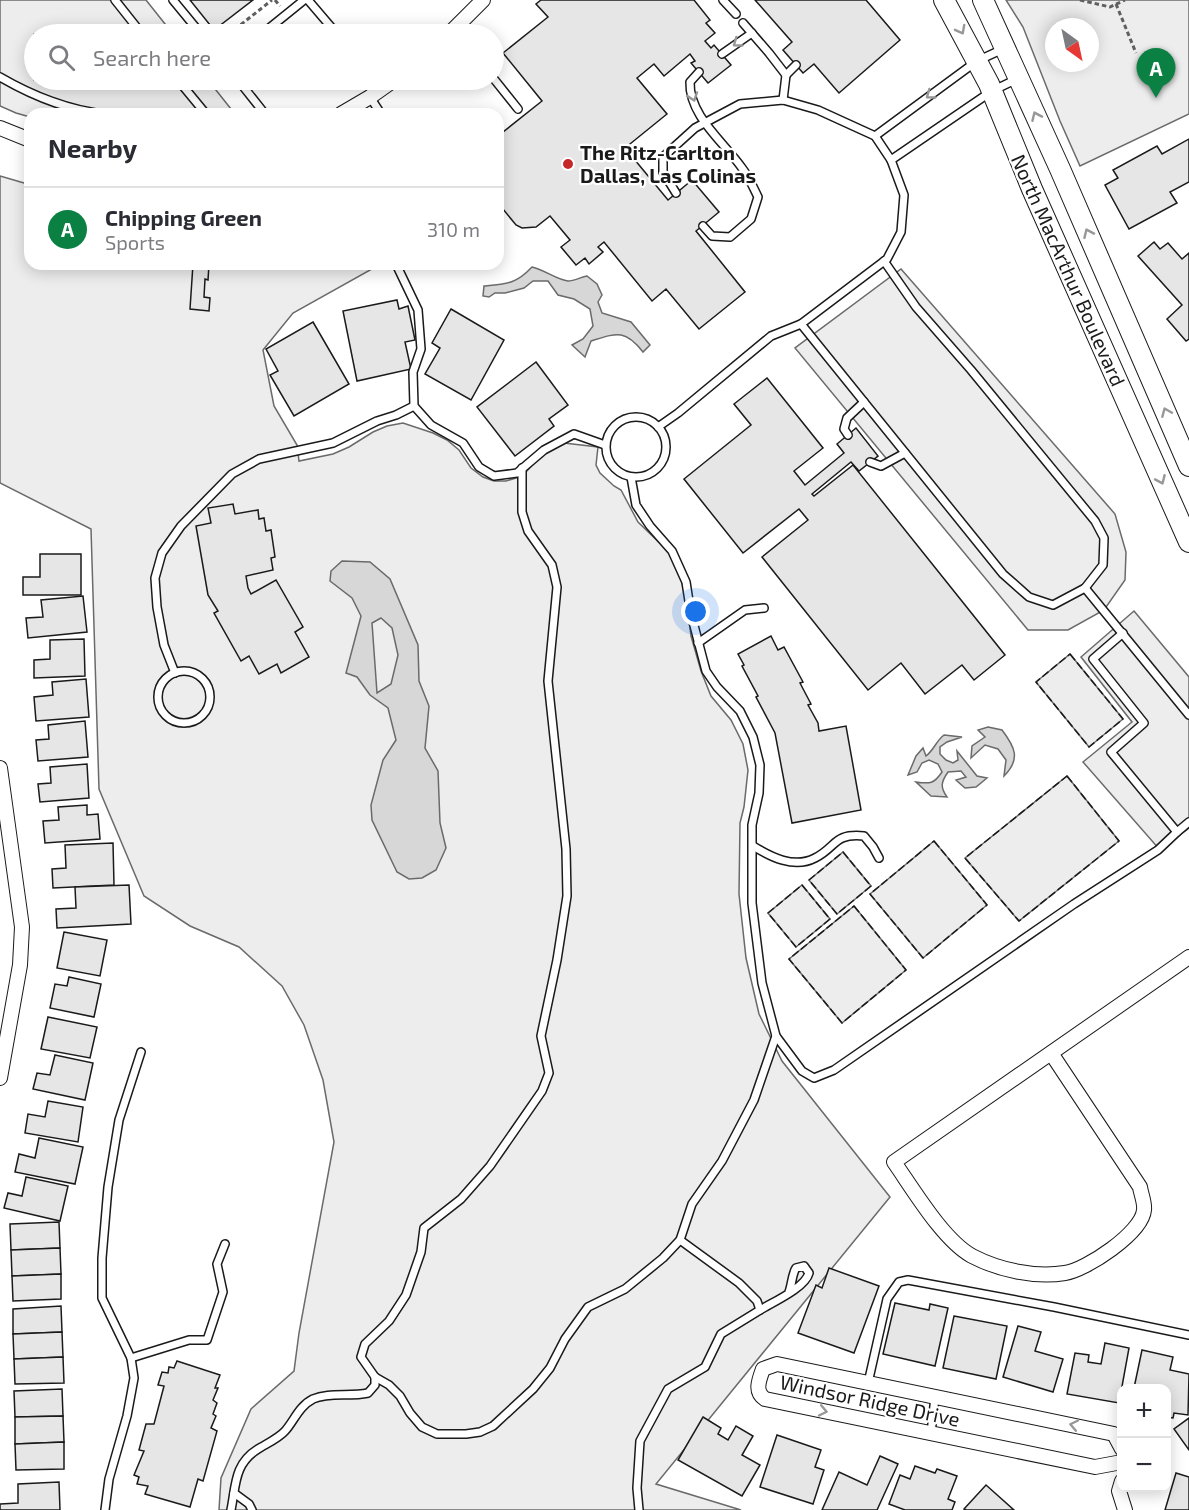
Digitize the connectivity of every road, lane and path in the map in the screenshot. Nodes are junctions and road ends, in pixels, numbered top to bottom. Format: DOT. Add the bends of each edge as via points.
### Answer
graph roads {
  1 [pos="116,0"];
  2 [pos="173,0"];
  3 [pos="272,0"];
  4 [pos="306,0"];
  5 [pos="483,0"];
  6 [pos="723,0"];
  7 [pos="944,0"];
  8 [pos="983,0"];
  9 [pos="1080,0"];
  10 [pos="1125,0"];
  11 [pos="1116,4"];
  12 [pos="736,14"];
  13 [pos="744,23"];
  14 [pos="134,24"];
  15 [pos="193,24"];
  16 [pos="242,24"];
  17 [pos="275,24"];
  18 [pos="328,24"];
  19 [pos="459,24"];
  20 [pos="752,33"];
  21 [pos="1005,48"];
  22 [pos="1136,53"];
  23 [pos="722,54"];
  24 [pos="976,61"];
  25 [pos="796,64"];
  26 [pos="699,72"];
  27 [pos="786,75"];
  28 [pos="0,77"];
  29 [pos="1019,78"];
  30 [pos="187,90"];
  31 [pos="246,90"];
  32 [pos="375,90"];
  33 [pos="503,90"];
  34 [pos="992,91"];
  35 [pos="370,97"];
  36 [pos="783,100"];
  37 [pos="75,108"];
  38 [pos="202,108"];
  39 [pos="260,108"];
  40 [pos="351,108"];
  41 [pos="377,108"];
  42 [pos="518,110"];
  43 [pos="705,122"];
  44 [pos="0,128"];
  45 [pos="875,136"];
  46 [pos="24,138"];
  47 [pos="891,160"];
  48 [pos="676,193"];
  49 [pos="703,226"];
  50 [pos="884,261"];
  51 [pos="399,270"];
  52 [pos="801,324"];
  53 [pos="864,402"];
  54 [pos="414,406"];
  55 [pos="658,427"];
  56 [pos="848,435"];
  57 [pos="605,445"];
  58 [pos="905,453"];
  59 [pos="870,462"];
  60 [pos="1189,466"];
  61 [pos="522,468"];
  62 [pos="631,477"];
  63 [pos="1189,542"];
  64 [pos="1085,588"];
  65 [pos="764,608"];
  66 [pos="1123,633"];
  67 [pos="698,643"];
  68 [pos="175,673"];
  69 [pos="1189,715"];
  70 [pos="0,768"];
  71 [pos="1189,822"];
  72 [pos="1177,832"];
  73 [pos="753,846"];
  74 [pos="879,858"];
  75 [pos="1189,957"];
  76 [pos="776,1036"];
  77 [pos="141,1052"];
  78 [pos="1051,1053"];
  79 [pos="0,1078"];
  80 [pos="680,1240"];
  81 [pos="225,1244"];
  82 [pos="789,1292"];
  83 [pos="760,1310"];
  84 [pos="1189,1335"];
  85 [pos="131,1358"];
  86 [pos="375,1377"];
  87 [pos="868,1383"];
  88 [pos="935,1396"];
  89 [pos="931,1433"];
  90 [pos="1117,1440"];
  91 [pos="1117,1463"];
  92 [pos="1119,1492"];
  93 [pos="234,1493"];
  94 [pos="105,1510"];
  95 [pos="231,1510"];
  96 [pos="252,1510"];
  97 [pos="639,1510"];
  98 [pos="1125,1510"];
  1 -- 14 [label="lane"];
  2 -- 15 [label="lane"];
  3 -- 16 [label="path"];
  4 -- 17 [label="lane"];
  4 -- 18 [label="lane"];
  5 -- 19 [label="street"];
  6 -- 12 [label="lane"];
  7 -- 24 [label="main road, North MacArthur Boulevard, one-way"];
  8 -- 21 [label="main road, North MacArthur Boulevard"];
  9 -- 11 [label="path" via="1110,7"];
  10 -- 11 [label="path"];
  11 -- 22 [label="path"];
  13 -- 20 [label="lane"];
  20 -- 23 [label="lane, one-way"];
  20 -- 27 [label="lane"];
  21 -- 24 [label="lane"];
  21 -- 29 [label="main road, North MacArthur Boulevard"];
  24 -- 34 [label="main road, North MacArthur Boulevard"];
  24 -- 45 [label="lane, one-way"];
  25 -- 27 [label="lane"];
  26 -- 43 [label="lane, one-way" via="690,82 689,93"];
  27 -- 36 [label="lane"];
  28 -- 37 [label="lane" via="25,92"];
  29 -- 34 [label="lane"];
  60 -- 29 [label="main road, North MacArthur Boulevard, one-way"];
  30 -- 38 [label="lane"];
  31 -- 39 [label="lane"];
  32 -- 35 [label="street"];
  33 -- 42 [label="lane"];
  34 -- 47 [label="lane"];
  34 -- 63 [label="main road, North MacArthur Boulevard, one-way"];
  35 -- 40 [label="street"];
  35 -- 41 [label="lane"];
  36 -- 43 [label="lane" via="740,104"];
  36 -- 45 [label="lane" via="818,110"];
  43 -- 48 [label="lane" via="663,157 663,172"];
  43 -- 49 [label="lane" via="743,169 758,197 751,219 730,237 712,236"];
  44 -- 46 [label="street"];
  45 -- 47 [label="lane"];
  47 -- 50 [label="lane" via="904,195 901,232"];
  50 -- 52 [label="lane"];
  50 -- 64 [label="lane" via="916,307 1095,521 1104,538 1103,565"];
  51 -- 54 [label="lane" via="418,310 421,350 413,372"];
  52 -- 53 [label="lane"];
  52 -- 55 [label="lane" via="771,336"];
  53 -- 56 [label="lane" via="847,418 844,429"];
  53 -- 58 [label="lane"];
  54 -- 61 [label="lane" via="431,425 463,443 479,467 494,476"];
  54 -- 68 [label="lane" via="333,443 258,459 232,474 181,526 162,553 155,578 164,645"];
  55 -- 57 [label="lane" via="641,418 622,421 608,435"];
  55 -- 62 [label="lane" via="666,444 663,462 649,475"];
  57 -- 61 [label="lane" via="574,434 544,450"];
  57 -- 62 [label="lane" via="615,470"];
  58 -- 59 [label="lane" via="880,466"];
  58 -- 64 [label="lane" via="1003,574 1029,597 1053,605"];
  61 -- 86 [label="lane" via="522,512 528,531 552,566 557,587 548,681 566,849 567,896 541,1036 549,1073 542,1091 490,1166 461,1199 424,1228 421,1252 406,1295 389,1321 365,1344 361,1357"];
  62 -- 67 [label="lane" via="636,505 672,551 687,582"];
  64 -- 66 [label="lane"];
  65 -- 67 [label="lane" via="745,610"];
  66 -- 69 [label="lane"];
  66 -- 72 [label="lane" via="1093,659 1144,723 1111,752"];
  67 -- 73 [label="lane" via="706,671 740,711 753,737 760,765"];
  68 -- 68 [label="lane" via="159,689 158,704 164,715 186,724 205,714 209,690 196,674"];
  70 -- 79 [label="street" via="22,927 20,965"];
  71 -- 72 [label="lane"];
  72 -- 76 [label="lane" via="1158,850 834,1070 814,1078 802,1071"];
  73 -- 74 [label="lane" via="784,861 800,862 814,858 840,838 854,835 864,836"];
  73 -- 76 [label="lane" via="752,903 762,983"];
  75 -- 78 [label="street"];
  76 -- 80 [label="lane" via="754,1100 722,1161 692,1204"];
  77 -- 85 [label="lane" via="118,1120 102,1258 102,1298"];
  78 -- 78 [label="street" via="894,1162 956,1244 988,1263 1044,1275 1068,1273 1088,1264 1136,1228 1144,1210 1140,1187"];
  80 -- 83 [label="lane" via="739,1283 757,1301"];
  80 -- 86 [label="lane" via="625,1289 588,1307 533,1389 493,1426 480,1432 437,1434 422,1427 400,1396"];
  81 -- 85 [label="lane" via="217,1264 223,1292 207,1340 189,1340"];
  82 -- 83 [label="lane"];
  83 -- 97 [label="lane" via="720,1334 705,1367 668,1389 640,1441"];
  84 -- 87 [label="lane" via="908,1280 898,1282 886,1299"];
  85 -- 94 [label="lane" via="134,1378"];
  86 -- 93 [label="lane" via="375,1385 368,1393 330,1395 312,1400 299,1410 284,1433 252,1452 239,1467"];
  87 -- 88 [label="street, Windsor Ridge Drive"];
  87 -- 89 [label="street, Windsor Ridge Drive, one-way" via="777,1364 764,1369 758,1390 765,1399"];
  88 -- 89 [label="lane"];
  90 -- 88 [label="street, Windsor Ridge Drive, one-way" via="1114,1434"];
  89 -- 91 [label="street, Windsor Ridge Drive" via="1095,1467"];
  92 -- 98 [label="street"];
  93 -- 95 [label="lane"];
  93 -- 96 [label="lane"];
}
